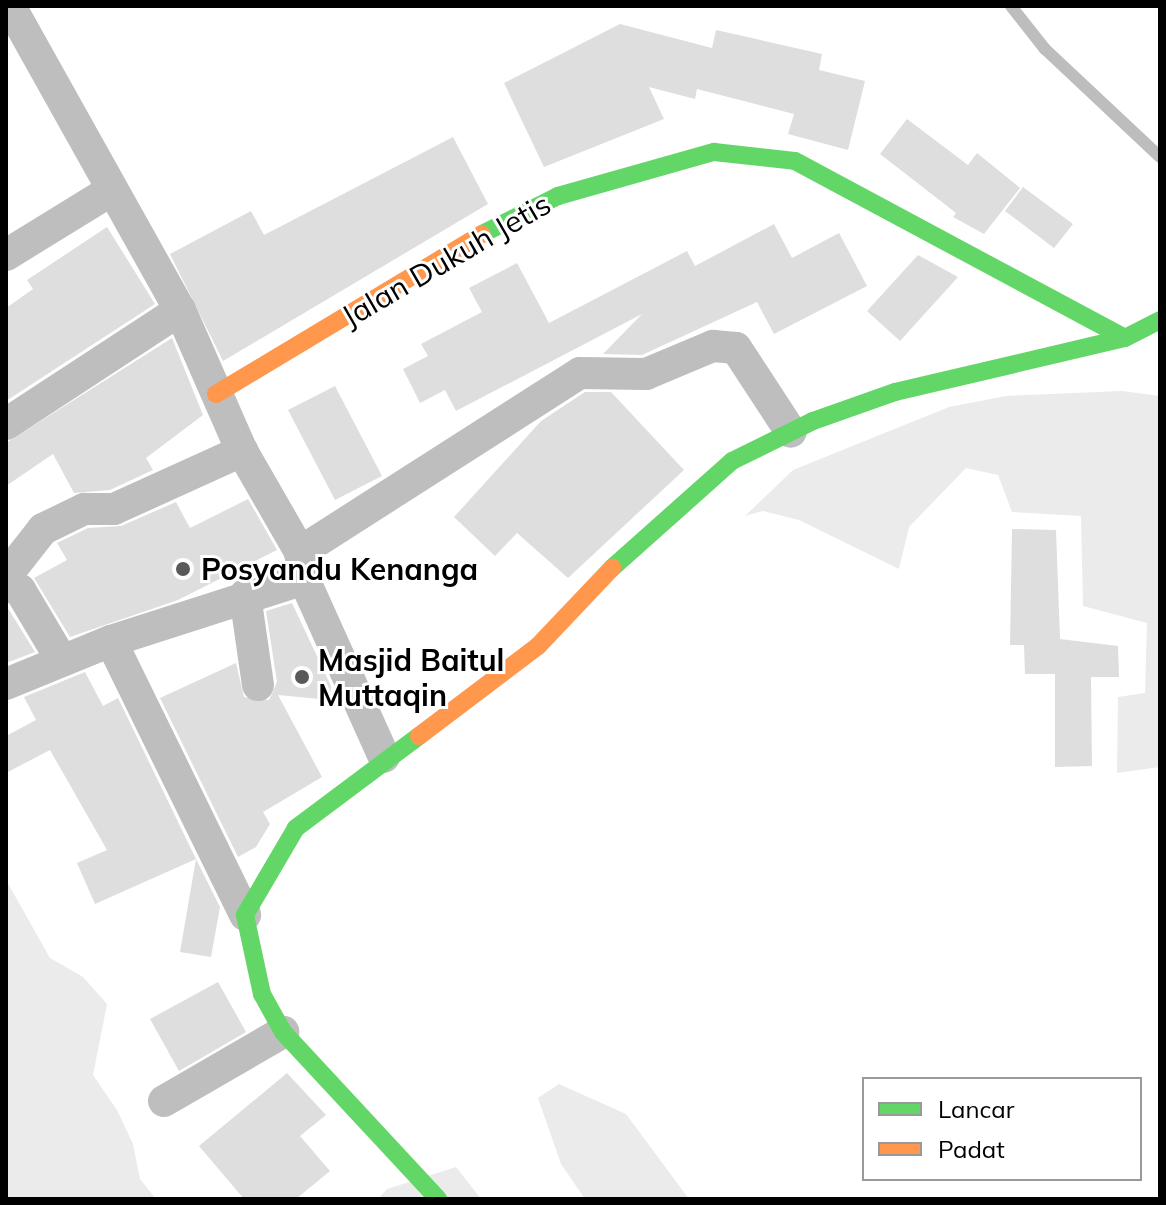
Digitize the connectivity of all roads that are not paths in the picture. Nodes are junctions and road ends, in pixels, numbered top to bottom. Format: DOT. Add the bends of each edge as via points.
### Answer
graph roads {
  1 [pos="10,6"];
  2 [pos="110,191"];
  3 [pos="6,255"];
  4 [pos="180,310"];
  5 [pos="1160,320"];
  6 [pos="1125,338"];
  7 [pos="216,394"];
  8 [pos="6,424"];
  9 [pos="791,432"];
  10 [pos="242,451"];
  11 [pos="302,565"];
  12 [pos="6,576"];
  13 [pos="6,585"];
  14 [pos="245,595"];
  15 [pos="111,641"];
  16 [pos="61,659"];
  17 [pos="6,684"];
  18 [pos="258,685"];
  19 [pos="384,757"];
  20 [pos="245,915"];
  21 [pos="283,1032"];
  22 [pos="164,1101"];
  23 [pos="438,1199"];
  1 -- 2 [label="street"];
  2 -- 3 [label="street"];
  2 -- 4 [label="street"];
  4 -- 7 [label="street"];
  4 -- 8 [label="street"];
  5 -- 6 [label="main road"];
  6 -- 7 [label="main road, Jalan Dukuh Jetis" via="795,161 714,152 558,196 473,239"];
  6 -- 9 [label="main road" via="895,392"];
  7 -- 10 [label="street"];
  9 -- 11 [label="street" via="736,348 713,346 646,374 580,373"];
  9 -- 19 [label="main road" via="732,461 682,500 538,646"];
  10 -- 11 [label="street"];
  10 -- 12 [label="street" via="114,509 84,509 43,529"];
  11 -- 14 [label="street"];
  11 -- 19 [label="street"];
  13 -- 16 [label="street" via="20,590"];
  14 -- 15 [label="street"];
  14 -- 18 [label="street"];
  15 -- 16 [label="street"];
  15 -- 20 [label="street"];
  16 -- 17 [label="street"];
  19 -- 20 [label="main road" via="296,828"];
  20 -- 21 [label="main road" via="262,994"];
  21 -- 22 [label="street"];
  21 -- 23 [label="main road"];
}
